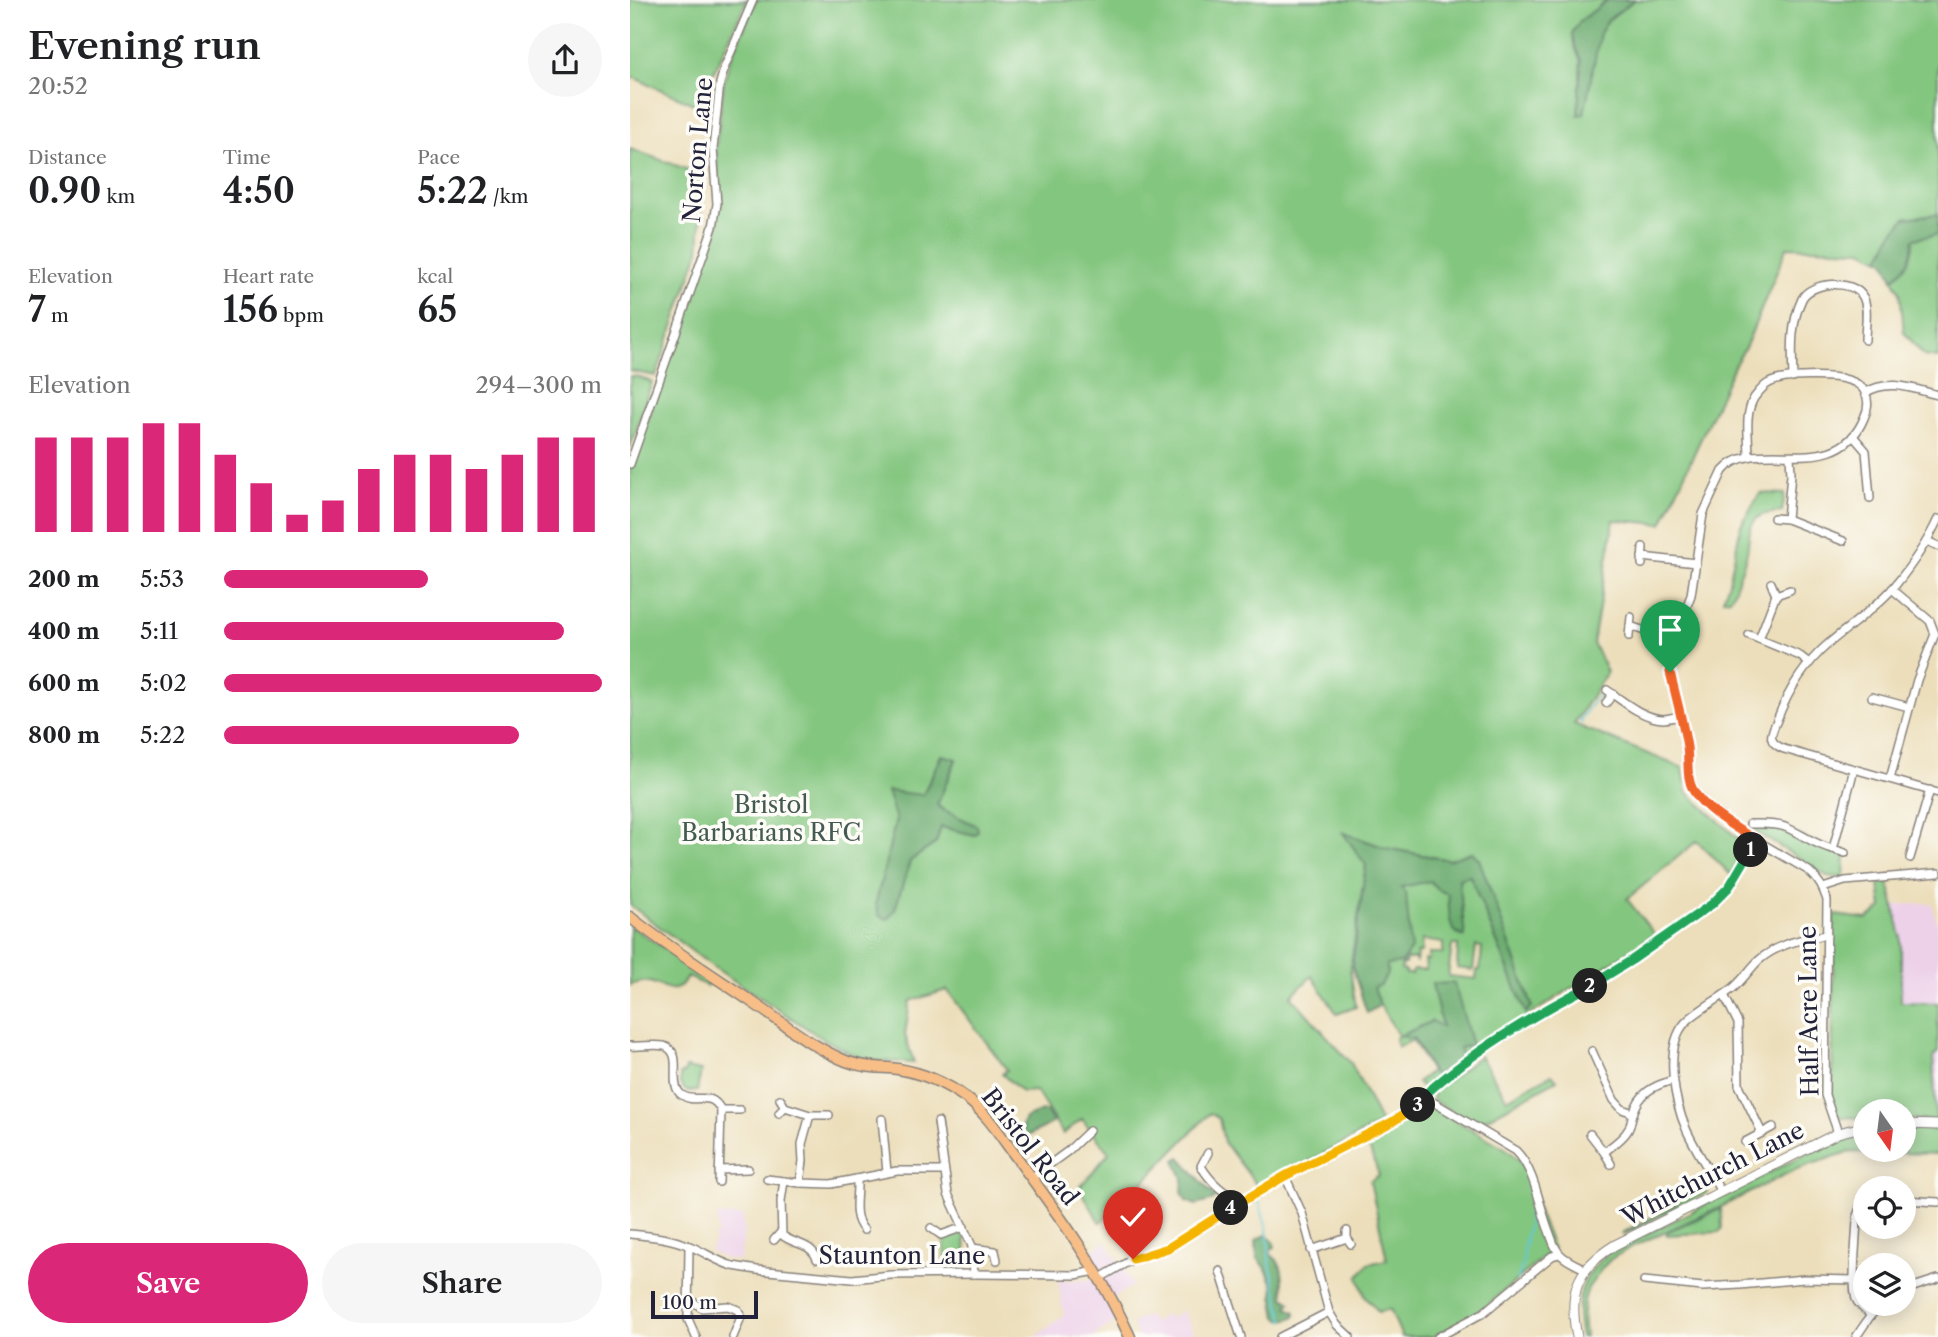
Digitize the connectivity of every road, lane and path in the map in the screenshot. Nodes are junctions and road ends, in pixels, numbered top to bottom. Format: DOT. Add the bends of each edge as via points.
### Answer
graph roads {
  1 [pos="753,0"];
  2 [pos="1863,334"];
  3 [pos="1793,378"];
  4 [pos="1865,393"];
  5 [pos="1938,395"];
  6 [pos="1853,436"];
  7 [pos="1749,456"];
  8 [pos="1790,456"];
  9 [pos="630,464"];
  10 [pos="1869,489"];
  11 [pos="1859,490"];
  12 [pos="1870,498"];
  13 [pos="1774,518"];
  14 [pos="1787,519"];
  15 [pos="1938,519"];
  16 [pos="1838,536"];
  17 [pos="1927,541"];
  18 [pos="1938,546"];
  19 [pos="1643,547"];
  20 [pos="1696,563"];
  21 [pos="1771,583"];
  22 [pos="1892,589"];
  23 [pos="1790,590"];
  24 [pos="1776,596"];
  25 [pos="1632,617"];
  26 [pos="1630,626"];
  27 [pos="1749,635"];
  28 [pos="1629,636"];
  29 [pos="1759,639"];
  30 [pos="1674,641"];
  31 [pos="1809,663"];
  32 [pos="1870,696"];
  33 [pos="1606,703"];
  34 [pos="1909,707"];
  35 [pos="1680,716"];
  36 [pos="1854,769"];
  37 [pos="1890,779"];
  38 [pos="1934,791"];
  39 [pos="1760,814"];
  40 [pos="1757,841"];
  41 [pos="1833,849"];
  42 [pos="1845,853"];
  43 [pos="1910,858"];
  44 [pos="1938,873"];
  45 [pos="1823,888"];
  46 [pos="630,917"];
  47 [pos="1827,935"];
  48 [pos="1724,995"];
  49 [pos="630,1046"];
  50 [pos="1592,1051"];
  51 [pos="1673,1080"];
  52 [pos="780,1099"];
  53 [pos="1428,1099"];
  54 [pos="721,1110"];
  55 [pos="740,1110"];
  56 [pos="1633,1113"];
  57 [pos="810,1115"];
  58 [pos="830,1115"];
  59 [pos="882,1119"];
  60 [pos="1916,1124"];
  61 [pos="936,1125"];
  62 [pos="1938,1125"];
  63 [pos="1773,1127"];
  64 [pos="1853,1129"];
  65 [pos="1089,1131"];
  66 [pos="1762,1133"];
  67 [pos="1838,1133"];
  68 [pos="1590,1134"];
  69 [pos="1745,1142"];
  70 [pos="1604,1152"];
  71 [pos="1208,1153"];
  72 [pos="1611,1164"];
  73 [pos="748,1169"];
  74 [pos="719,1170"];
  75 [pos="916,1171"];
  76 [pos="944,1171"];
  77 [pos="887,1172"];
  78 [pos="1285,1176"];
  79 [pos="1031,1178"];
  80 [pos="767,1179"];
  81 [pos="857,1180"];
  82 [pos="916,1180"];
  83 [pos="784,1181"];
  84 [pos="719,1182"];
  85 [pos="800,1183"];
  86 [pos="1721,1192"];
  87 [pos="1916,1201"];
  88 [pos="1242,1202"];
  89 [pos="1938,1202"];
  90 [pos="858,1227"];
  91 [pos="964,1227"];
  92 [pos="931,1228"];
  93 [pos="781,1232"];
  94 [pos="630,1234"];
  95 [pos="1349,1238"];
  96 [pos="774,1240"];
  97 [pos="821,1245"];
  98 [pos="689,1246"];
  99 [pos="972,1248"];
  100 [pos="813,1250"];
  101 [pos="1311,1250"];
  102 [pos="997,1252"];
  103 [pos="1559,1254"];
  104 [pos="817,1259"];
  105 [pos="1585,1269"];
  106 [pos="1220,1271"];
  107 [pos="974,1274"];
  108 [pos="1098,1275"];
  109 [pos="1938,1279"];
  110 [pos="1853,1280"];
  111 [pos="1644,1281"];
  112 [pos="1916,1286"];
  113 [pos="688,1298"];
  114 [pos="1329,1312"];
  115 [pos="1870,1316"];
  116 [pos="696,1337"];
  117 [pos="733,1337"];
  118 [pos="1130,1337"];
  119 [pos="1241,1337"];
  120 [pos="1280,1337"];
  121 [pos="1350,1337"];
  122 [pos="1438,1337"];
  123 [pos="1577,1337"];
  124 [pos="1856,1337"];
  1 -- 9 [label="street, Norton Lane" via="720,83 713,149 717,204 713,227"];
  2 -- 3 [label="street" via="1865,300 1858,290 1829,285 1809,290 1793,331"];
  3 -- 4 [label="street" via="1839,377"];
  3 -- 7 [label="street" via="1770,383 1754,398 1749,415"];
  4 -- 5 [label="street" via="1890,384"];
  4 -- 6 [label="street" via="1867,411"];
  6 -- 8 [label="street" via="1827,453"];
  6 -- 10 [label="street" via="1866,451"];
  7 -- 8 [label="street"];
  7 -- 20 [label="street" via="1727,466 1719,477 1703,513"];
  8 -- 14 [label="street"];
  10 -- 11 [label="street"];
  10 -- 12 [label="street"];
  13 -- 14 [label="street"];
  14 -- 16 [label="street"];
  15 -- 17 [label="street"];
  17 -- 18 [label="street"];
  17 -- 22 [label="street"];
  19 -- 20 [label="street" via="1642,560"];
  20 -- 30 [label="street" via="1689,604"];
  21 -- 24 [label="street"];
  22 -- 31 [label="street"];
  22 -- 34 [label="street" via="1930,621 1935,631"];
  23 -- 24 [label="street"];
  24 -- 29 [label="street"];
  25 -- 26 [label="street"];
  26 -- 28 [label="street"];
  26 -- 30 [label="street"];
  27 -- 29 [label="street"];
  29 -- 31 [label="street"];
  30 -- 35 [label="street" via="1670,672"];
  31 -- 36 [label="street" via="1783,705 1772,741"];
  32 -- 34 [label="street"];
  33 -- 35 [label="street" via="1610,692 1653,717"];
  34 -- 37 [label="street"];
  35 -- 40 [label="street" via="1695,793"];
  36 -- 37 [label="street"];
  36 -- 41 [label="street"];
  37 -- 38 [label="street"];
  38 -- 43 [label="street"];
  39 -- 41 [label="street" via="1755,824 1787,828"];
  40 -- 45 [label="street" via="1809,871"];
  40 -- 53 [label="street" via="1729,887 1712,904 1612,973 1467,1059 1429,1091"];
  41 -- 42 [label="street"];
  44 -- 45 [label="street" via="1845,881"];
  45 -- 47 [label="street, Half Acre Lane"];
  46 -- 79 [label="highway, Bristol Road" via="821,1047 868,1067 918,1074 971,1101"];
  47 -- 48 [label="street" via="1772,952"];
  47 -- 67 [label="street, Half Acre Lane" via="1825,1095"];
  48 -- 51 [label="street" via="1685,1023 1673,1055"];
  48 -- 66 [label="street" via="1738,1023 1740,1086"];
  49 -- 54 [label="street" via="667,1047 675,1058 678,1092 690,1098 709,1098"];
  50 -- 56 [label="street" via="1614,1100"];
  51 -- 56 [label="street" via="1645,1091"];
  51 -- 86 [label="street" via="1686,1128"];
  52 -- 57 [label="street" via="782,1110"];
  53 -- 78 [label="street"];
  53 -- 103 [label="street" via="1522,1157"];
  54 -- 55 [label="street"];
  54 -- 74 [label="street"];
  56 -- 70 [label="street" via="1628,1130"];
  57 -- 58 [label="street"];
  57 -- 85 [label="street" via="802,1144"];
  59 -- 77 [label="street"];
  60 -- 62 [label="street"];
  61 -- 76 [label="street"];
  63 -- 66 [label="street"];
  64 -- 67 [label="street, Whitchurch Lane"];
  65 -- 79 [label="street"];
  66 -- 69 [label="street"];
  67 -- 86 [label="street, Whitchurch Lane"];
  68 -- 70 [label="street"];
  70 -- 72 [label="street"];
  71 -- 88 [label="street" via="1201,1166 1207,1177"];
  73 -- 74 [label="street"];
  74 -- 84 [label="street"];
  75 -- 76 [label="street"];
  75 -- 77 [label="street"];
  75 -- 82 [label="street"];
  76 -- 91 [label="street" via="952,1204"];
  77 -- 81 [label="street"];
  78 -- 88 [label="street"];
  78 -- 101 [label="street" via="1302,1213"];
  79 -- 108 [label="highway, Bristol Road"];
  80 -- 83 [label="street"];
  81 -- 85 [label="street"];
  81 -- 90 [label="street"];
  83 -- 85 [label="street"];
  83 -- 93 [label="street"];
  86 -- 105 [label="street, Whitchurch Lane" via="1615,1245"];
  87 -- 89 [label="street"];
  88 -- 108 [label="street" via="1175,1244"];
  91 -- 92 [label="street" via="940,1238"];
  91 -- 99 [label="street"];
  93 -- 96 [label="street"];
  93 -- 100 [label="street" via="787,1240"];
  94 -- 98 [label="street, Staunton Lane" via="664,1237"];
  95 -- 101 [label="street"];
  97 -- 100 [label="street"];
  98 -- 107 [label="street, Staunton Lane" via="733,1266 802,1275 852,1279"];
  98 -- 113 [label="street"];
  99 -- 102 [label="street"];
  99 -- 107 [label="street"];
  100 -- 104 [label="street"];
  101 -- 114 [label="street"];
  103 -- 105 [label="street"];
  103 -- 122 [label="street" via="1483,1313"];
  105 -- 123 [label="street" via="1573,1307"];
  106 -- 119 [label="street"];
  107 -- 108 [label="street, Staunton Lane"];
  108 -- 118 [label="highway, Bristol Road"];
  109 -- 112 [label="street"];
  110 -- 111 [label="street" via="1703,1287"];
  113 -- 116 [label="street" via="688,1319"];
  113 -- 117 [label="street" via="702,1308 738,1310 741,1317"];
  114 -- 120 [label="street"];
  114 -- 121 [label="street"];
  115 -- 124 [label="street"];
}
